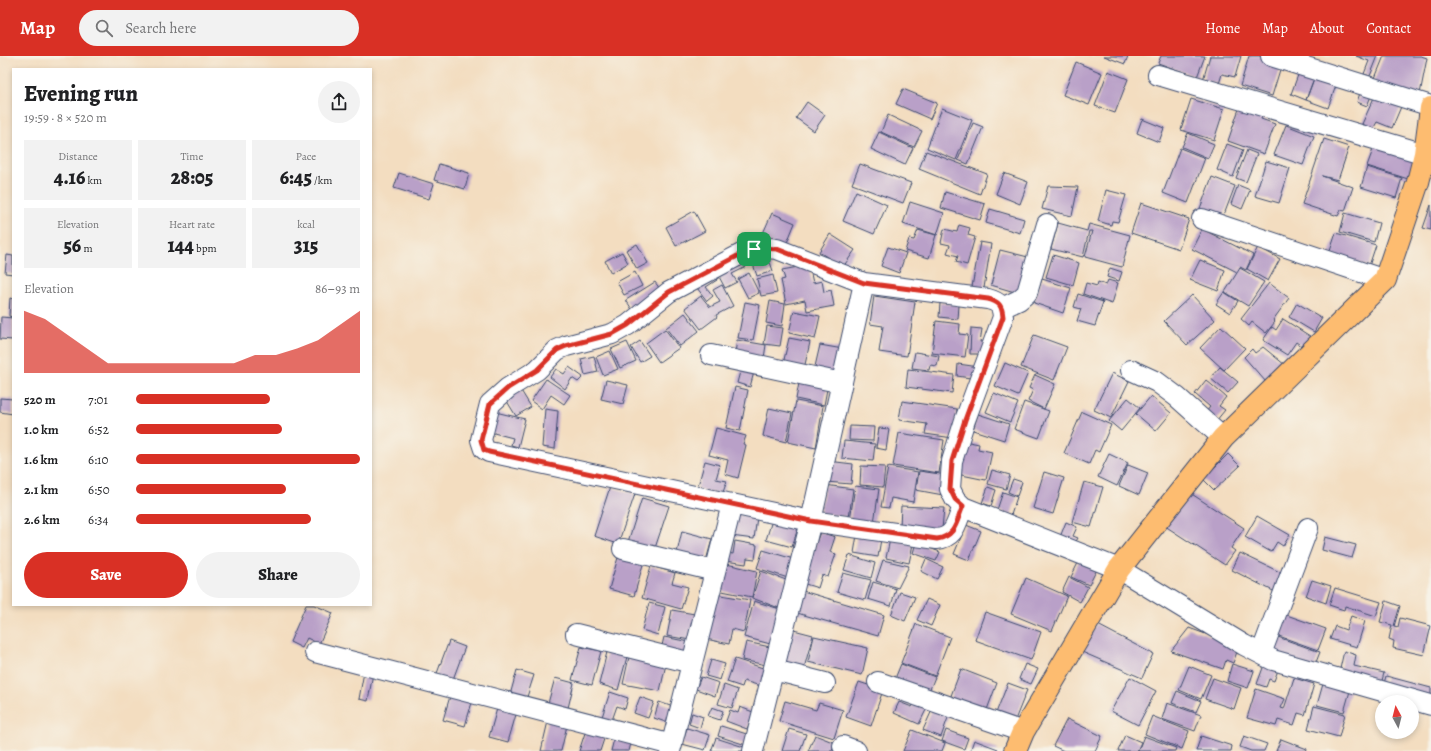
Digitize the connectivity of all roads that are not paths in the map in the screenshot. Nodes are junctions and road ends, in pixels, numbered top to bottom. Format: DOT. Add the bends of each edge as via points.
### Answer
graph roads {
  1 [pos="1271,56"];
  2 [pos="1158,75"];
  3 [pos="1431,107"];
  4 [pos="1424,154"];
  5 [pos="1424,183"];
  6 [pos="1202,219"];
  7 [pos="1047,224"];
  8 [pos="1385,280"];
  9 [pos="864,283"];
  10 [pos="1002,308"];
  11 [pos="711,355"];
  12 [pos="1131,370"];
  13 [pos="842,382"];
  14 [pos="1223,438"];
  15 [pos="732,504"];
  16 [pos="963,506"];
  17 [pos="811,521"];
  18 [pos="1308,528"];
  19 [pos="623,549"];
  20 [pos="1119,569"];
  21 [pos="715,571"];
  22 [pos="576,634"];
  23 [pos="315,652"];
  24 [pos="1261,654"];
  25 [pos="692,663"];
  26 [pos="774,670"];
  27 [pos="878,682"];
  28 [pos="825,683"];
  29 [pos="1431,705"];
  30 [pos="1019,742"];
  31 [pos="671,748"];
  32 [pos="753,751"];
  1 -- 3 [label="street"];
  2 -- 4 [label="street"];
  3 -- 4 [label="main road"];
  4 -- 5 [label="main road"];
  5 -- 8 [label="main road"];
  6 -- 8 [label="street"];
  7 -- 10 [label="street" via="1027,293"];
  8 -- 14 [label="main road"];
  9 -- 10 [label="street" via="988,299 997,302"];
  9 -- 13 [label="street"];
  9 -- 15 [label="street" via="777,249 763,248 745,252 669,292 628,325 612,334 557,350 537,370 508,388 490,404 481,440 484,450"];
  10 -- 16 [label="street" via="1003,317 952,461 950,489 955,499"];
  11 -- 13 [label="street"];
  12 -- 14 [label="street" via="1157,382"];
  13 -- 17 [label="street"];
  14 -- 20 [label="main road"];
  15 -- 17 [label="street"];
  15 -- 21 [label="street"];
  16 -- 17 [label="street" via="952,533 945,538 937,539"];
  16 -- 20 [label="street"];
  17 -- 26 [label="street"];
  18 -- 24 [label="street"];
  19 -- 21 [label="street"];
  20 -- 24 [label="street"];
  20 -- 30 [label="main road"];
  21 -- 25 [label="street"];
  22 -- 25 [label="street"];
  23 -- 31 [label="street"];
  24 -- 29 [label="street" via="1273,660"];
  25 -- 31 [label="street"];
  26 -- 28 [label="street"];
  26 -- 32 [label="street"];
  27 -- 30 [label="street"];
}
